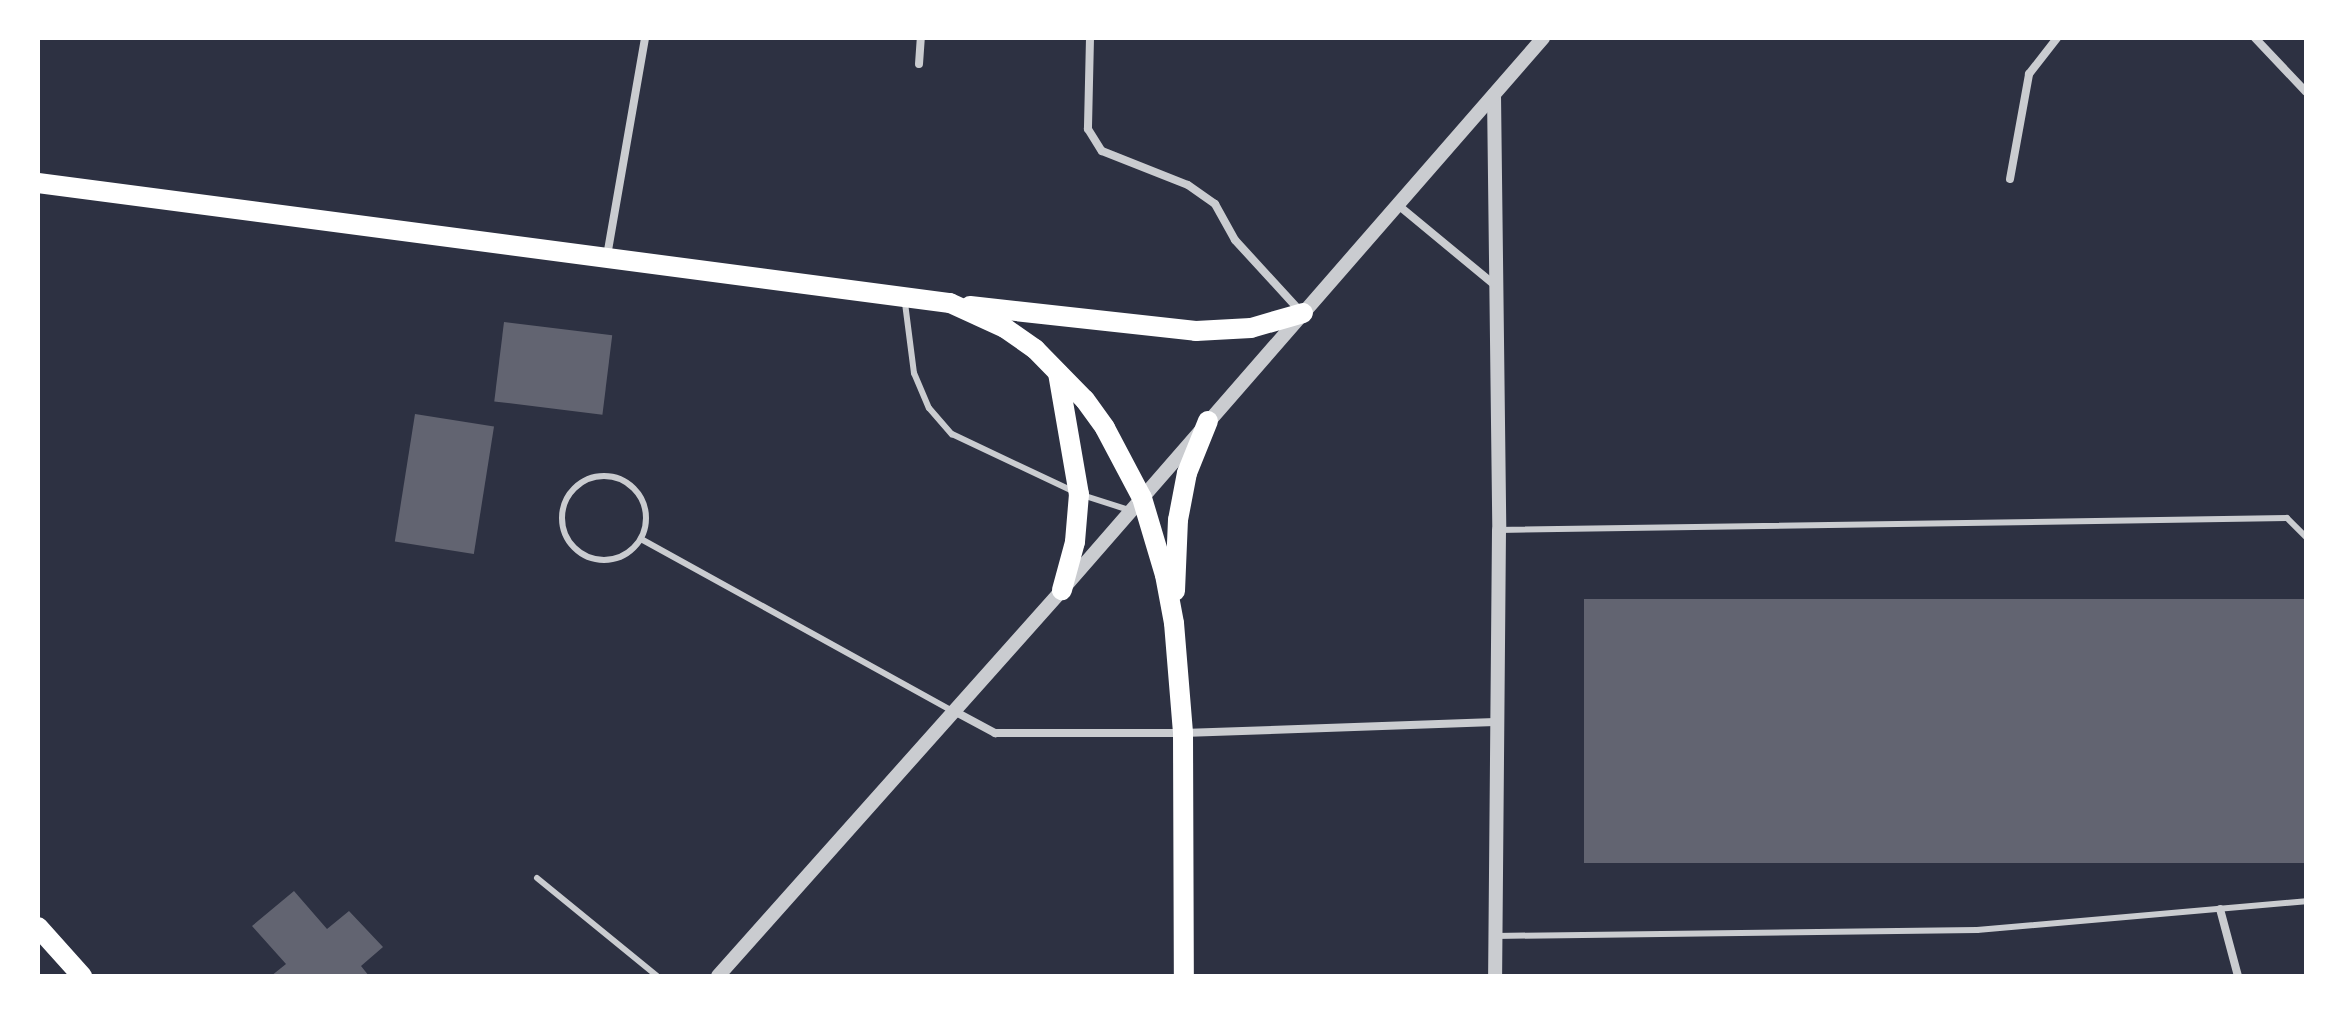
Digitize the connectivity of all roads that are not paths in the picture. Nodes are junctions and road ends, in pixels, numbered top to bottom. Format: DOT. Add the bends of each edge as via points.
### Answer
graph roads {
  1 [pos="645,38"];
  2 [pos="921,38"];
  3 [pos="1090,38"];
  4 [pos="1543,38"];
  5 [pos="2057,38"];
  6 [pos="2255,38"];
  7 [pos="919,64"];
  8 [pos="2306,92"];
  9 [pos="1494,95"];
  10 [pos="2010,179"];
  11 [pos="38,183"];
  12 [pos="1398,205"];
  13 [pos="606,260"];
  14 [pos="1497,287"];
  15 [pos="905,299"];
  16 [pos="950,303"];
  17 [pos="1303,313"];
  18 [pos="1058,373"];
  19 [pos="1208,421"];
  20 [pos="1079,494"];
  21 [pos="1136,504"];
  22 [pos="1499,530"];
  23 [pos="2306,537"];
  24 [pos="641,539"];
  25 [pos="1062,590"];
  26 [pos="1174,623"];
  27 [pos="954,711"];
  28 [pos="1495,722"];
  29 [pos="1183,733"];
  30 [pos="537,878"];
  31 [pos="2306,901"];
  32 [pos="2220,909"];
  33 [pos="38,927"];
  34 [pos="1495,936"];
  35 [pos="82,976"];
  36 [pos="657,976"];
  37 [pos="718,976"];
  38 [pos="1184,976"];
  39 [pos="1495,976"];
  40 [pos="2238,976"];
  1 -- 13 [label="street"];
  2 -- 7 [label="street"];
  3 -- 17 [label="street" via="1088,129 1102,151 1188,185 1215,204 1235,240"];
  4 -- 9 [label="street"];
  5 -- 10 [label="street" via="2029,74"];
  6 -- 8 [label="street"];
  9 -- 12 [label="street"];
  9 -- 14 [label="street"];
  11 -- 13 [label="main road"];
  12 -- 14 [label="street"];
  12 -- 17 [label="street"];
  13 -- 15 [label="main road"];
  14 -- 22 [label="street"];
  15 -- 16 [label="main road"];
  15 -- 20 [label="lane" via="914,373 929,408 944,426 984,452"];
  16 -- 17 [label="main road" via="1196,331 1251,328"];
  16 -- 18 [label="main road" via="1005,328"];
  17 -- 19 [label="street"];
  18 -- 20 [label="main road"];
  18 -- 21 [label="main road" via="1105,428"];
  19 -- 21 [label="street"];
  19 -- 26 [label="main road" via="1187,473 1178,520"];
  20 -- 21 [label="lane"];
  20 -- 25 [label="main road" via="1075,542"];
  21 -- 25 [label="street"];
  21 -- 26 [label="main road" via="1165,575"];
  22 -- 23 [label="lane" via="2287,518"];
  22 -- 28 [label="street"];
  24 -- 24 [label="lane" via="620,557 593,559 580,553 564,531 562,518 571,492 594,477 622,480 646,512"];
  24 -- 27 [label="lane"];
  25 -- 27 [label="street"];
  26 -- 29 [label="main road"];
  27 -- 29 [label="street" via="995,733"];
  27 -- 37 [label="street"];
  28 -- 29 [label="street"];
  28 -- 34 [label="street"];
  29 -- 38 [label="main road"];
  30 -- 36 [label="lane"];
  31 -- 32 [label="lane"];
  32 -- 34 [label="lane" via="1977,930"];
  32 -- 40 [label="street"];
  33 -- 35 [label="main road"];
  34 -- 39 [label="street"];
}
